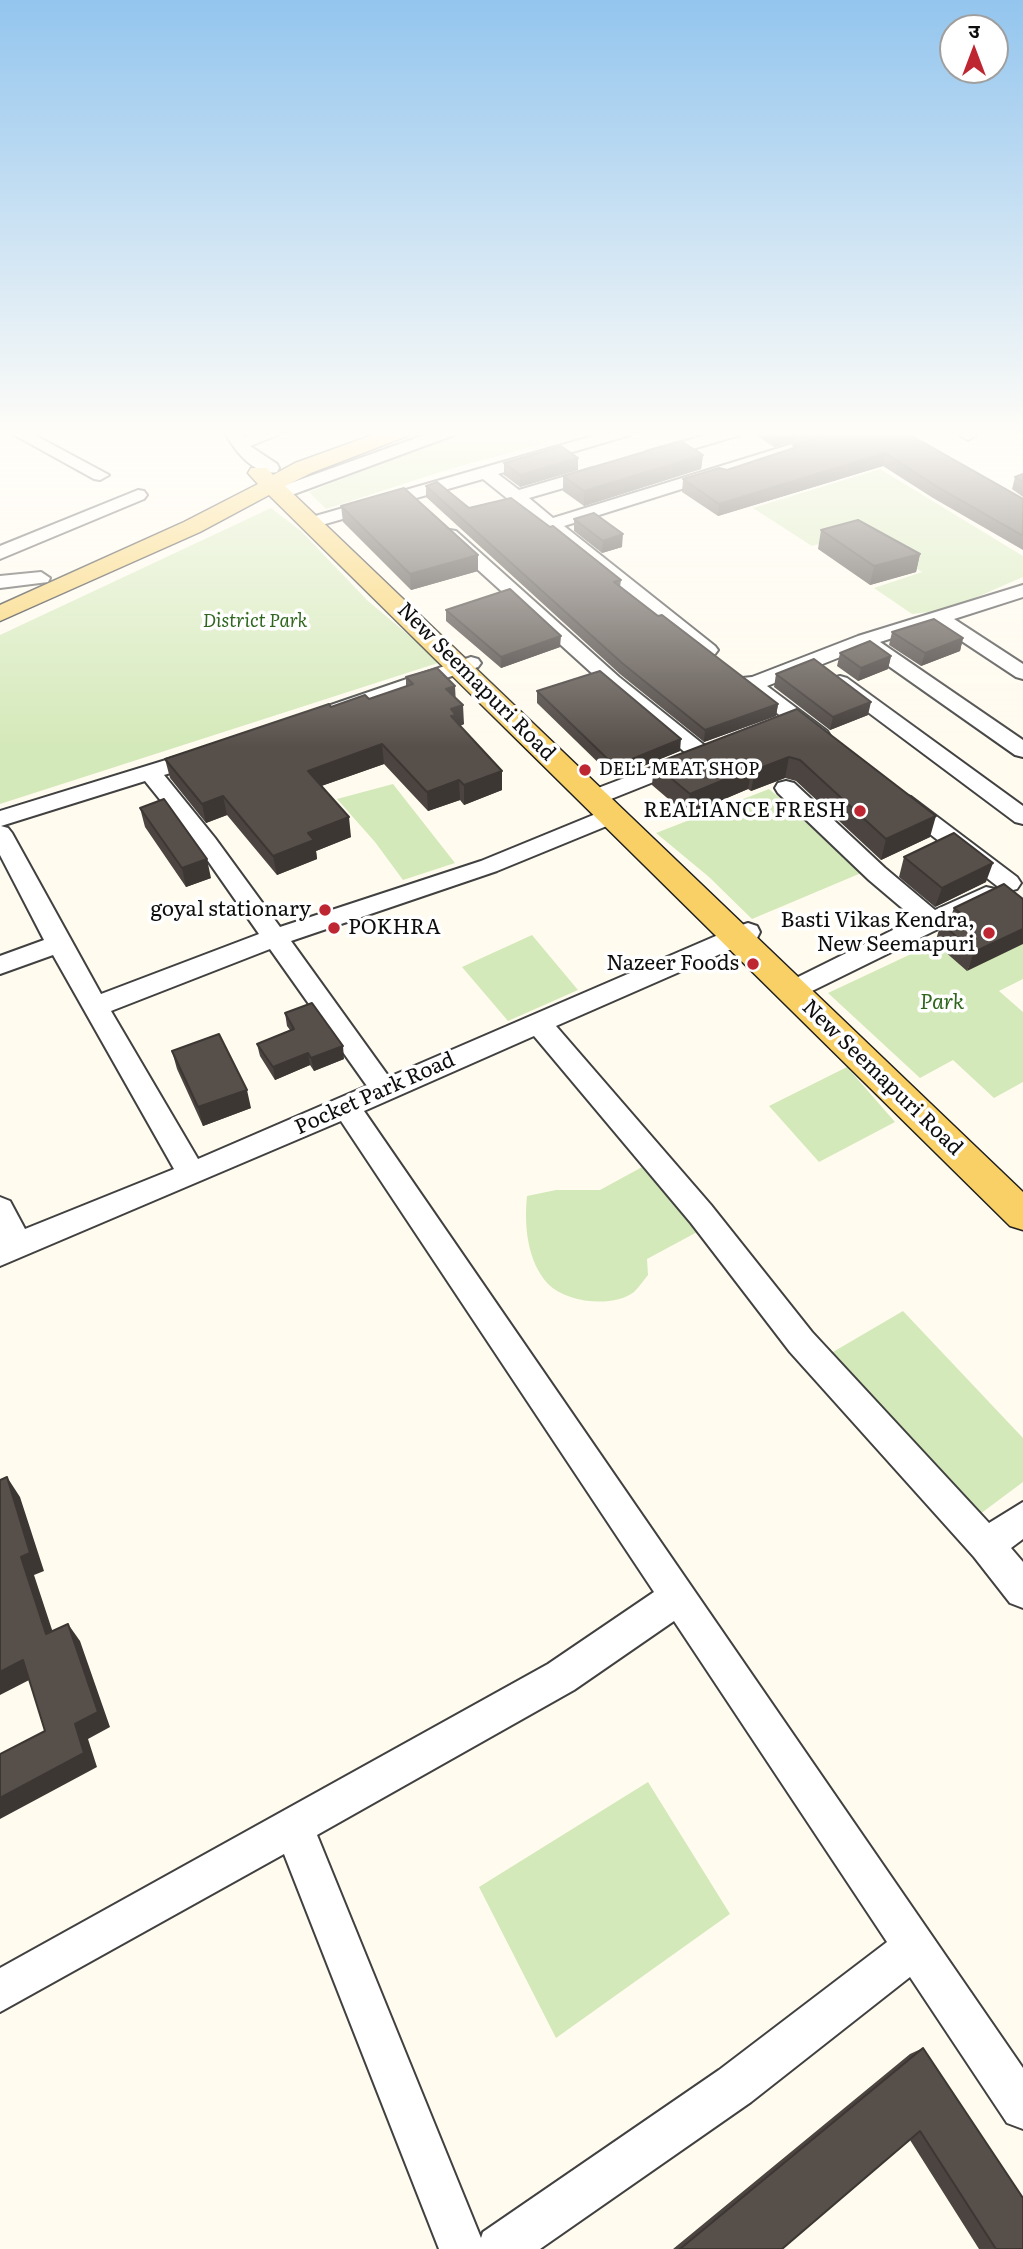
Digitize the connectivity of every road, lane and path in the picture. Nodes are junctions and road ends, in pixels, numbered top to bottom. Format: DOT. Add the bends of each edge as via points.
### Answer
graph roads {
  1 [pos="38,537"];
  2 [pos="133,537"];
  3 [pos="170,537"];
  4 [pos="333,537"];
  5 [pos="453,537"];
  6 [pos="564,537"];
  7 [pos="0,553"];
  8 [pos="41,578"];
  9 [pos="0,582"];
  10 [pos="1021,595"];
  11 [pos="0,597"];
  12 [pos="0,614"];
  13 [pos="937,617"];
  14 [pos="866,640"];
  15 [pos="813,661"];
  16 [pos="466,665"];
  17 [pos="1023,673"];
  18 [pos="751,684"];
  19 [pos="311,718"];
  20 [pos="796,719"];
  21 [pos="772,728"];
  22 [pos="722,745"];
  23 [pos="221,749"];
  24 [pos="1023,750"];
  25 [pos="838,751"];
  26 [pos="701,754"];
  27 [pos="150,772"];
  28 [pos="786,788"];
  29 [pos="890,791"];
  30 [pos="603,803"];
  31 [pos="1023,817"];
  32 [pos="0,818"];
  33 [pos="0,833"];
  34 [pos="952,839"];
  35 [pos="927,851"];
  36 [pos="902,862"];
  37 [pos="877,874"];
  38 [pos="1016,880"];
  39 [pos="933,921"];
  40 [pos="742,934"];
  41 [pos="274,938"];
  42 [pos="59,944"];
  43 [pos="0,965"];
  44 [pos="803,985"];
  45 [pos="95,1007"];
  46 [pos="538,1023"];
  47 [pos="384,1090"];
  48 [pos="346,1106"];
  49 [pos="192,1174"];
  50 [pos="1023,1198"];
  51 [pos="0,1209"];
  52 [pos="1023,1214"];
  53 [pos="9,1249"];
  54 [pos="1023,1519"];
  55 [pos="986,1545"];
  56 [pos="1023,1590"];
  57 [pos="678,1597"];
  58 [pos="294,1828"];
  59 [pos="915,1947"];
  60 [pos="0,1991"];
  61 [pos="1023,2107"];
  62 [pos="462,2249"];
  63 [pos="500,2249"];
  1 -- 7 [label="street"];
  2 -- 8 [label="main road"];
  3 -- 12 [label="main road"];
  4 -- 16 [label="main road, New Seemapuri Road"];
  5 -- 26 [label="street" via="612,681"];
  6 -- 18 [label="street"];
  8 -- 9 [label="street"];
  8 -- 11 [label="main road"];
  10 -- 13 [label="street"];
  13 -- 14 [label="street"];
  13 -- 17 [label="street"];
  14 -- 15 [label="street"];
  14 -- 24 [label="street"];
  15 -- 18 [label="street"];
  15 -- 31 [label="street"];
  16 -- 19 [label="street"];
  16 -- 30 [label="main road, New Seemapuri Road"];
  18 -- 20 [label="street"];
  20 -- 21 [label="street"];
  20 -- 25 [label="street"];
  22 -- 26 [label="street"];
  23 -- 27 [label="street"];
  26 -- 30 [label="street"];
  27 -- 32 [label="street"];
  27 -- 41 [label="street"];
  28 -- 37 [label="street"];
  29 -- 34 [label="street"];
  30 -- 40 [label="main road, New Seemapuri Road"];
  30 -- 41 [label="street" via="489,866"];
  33 -- 42 [label="street"];
  34 -- 35 [label="street"];
  34 -- 38 [label="street"];
  36 -- 37 [label="street"];
  37 -- 39 [label="street"];
  38 -- 39 [label="street"];
  39 -- 44 [label="street"];
  40 -- 44 [label="main road, New Seemapuri Road"];
  40 -- 46 [label="street, Pocket Park Road"];
  40 -- 52 [label="main road, New Seemapuri Road"];
  41 -- 45 [label="street"];
  41 -- 47 [label="street"];
  42 -- 43 [label="street"];
  42 -- 45 [label="street"];
  44 -- 50 [label="main road, New Seemapuri Road"];
  45 -- 49 [label="street"];
  46 -- 47 [label="street, Pocket Park Road"];
  46 -- 55 [label="street" via="701,1214 801,1342"];
  47 -- 48 [label="street, Pocket Park Road"];
  48 -- 49 [label="street, Pocket Park Road"];
  48 -- 57 [label="street"];
  49 -- 53 [label="street, Pocket Park Road"];
  51 -- 53 [label="street"];
  54 -- 55 [label="street"];
  55 -- 56 [label="street"];
  57 -- 58 [label="street" via="561,1677"];
  57 -- 59 [label="street"];
  58 -- 60 [label="street"];
  58 -- 62 [label="street"];
  59 -- 61 [label="street"];
  59 -- 63 [label="street" via="736,2086"];
}
